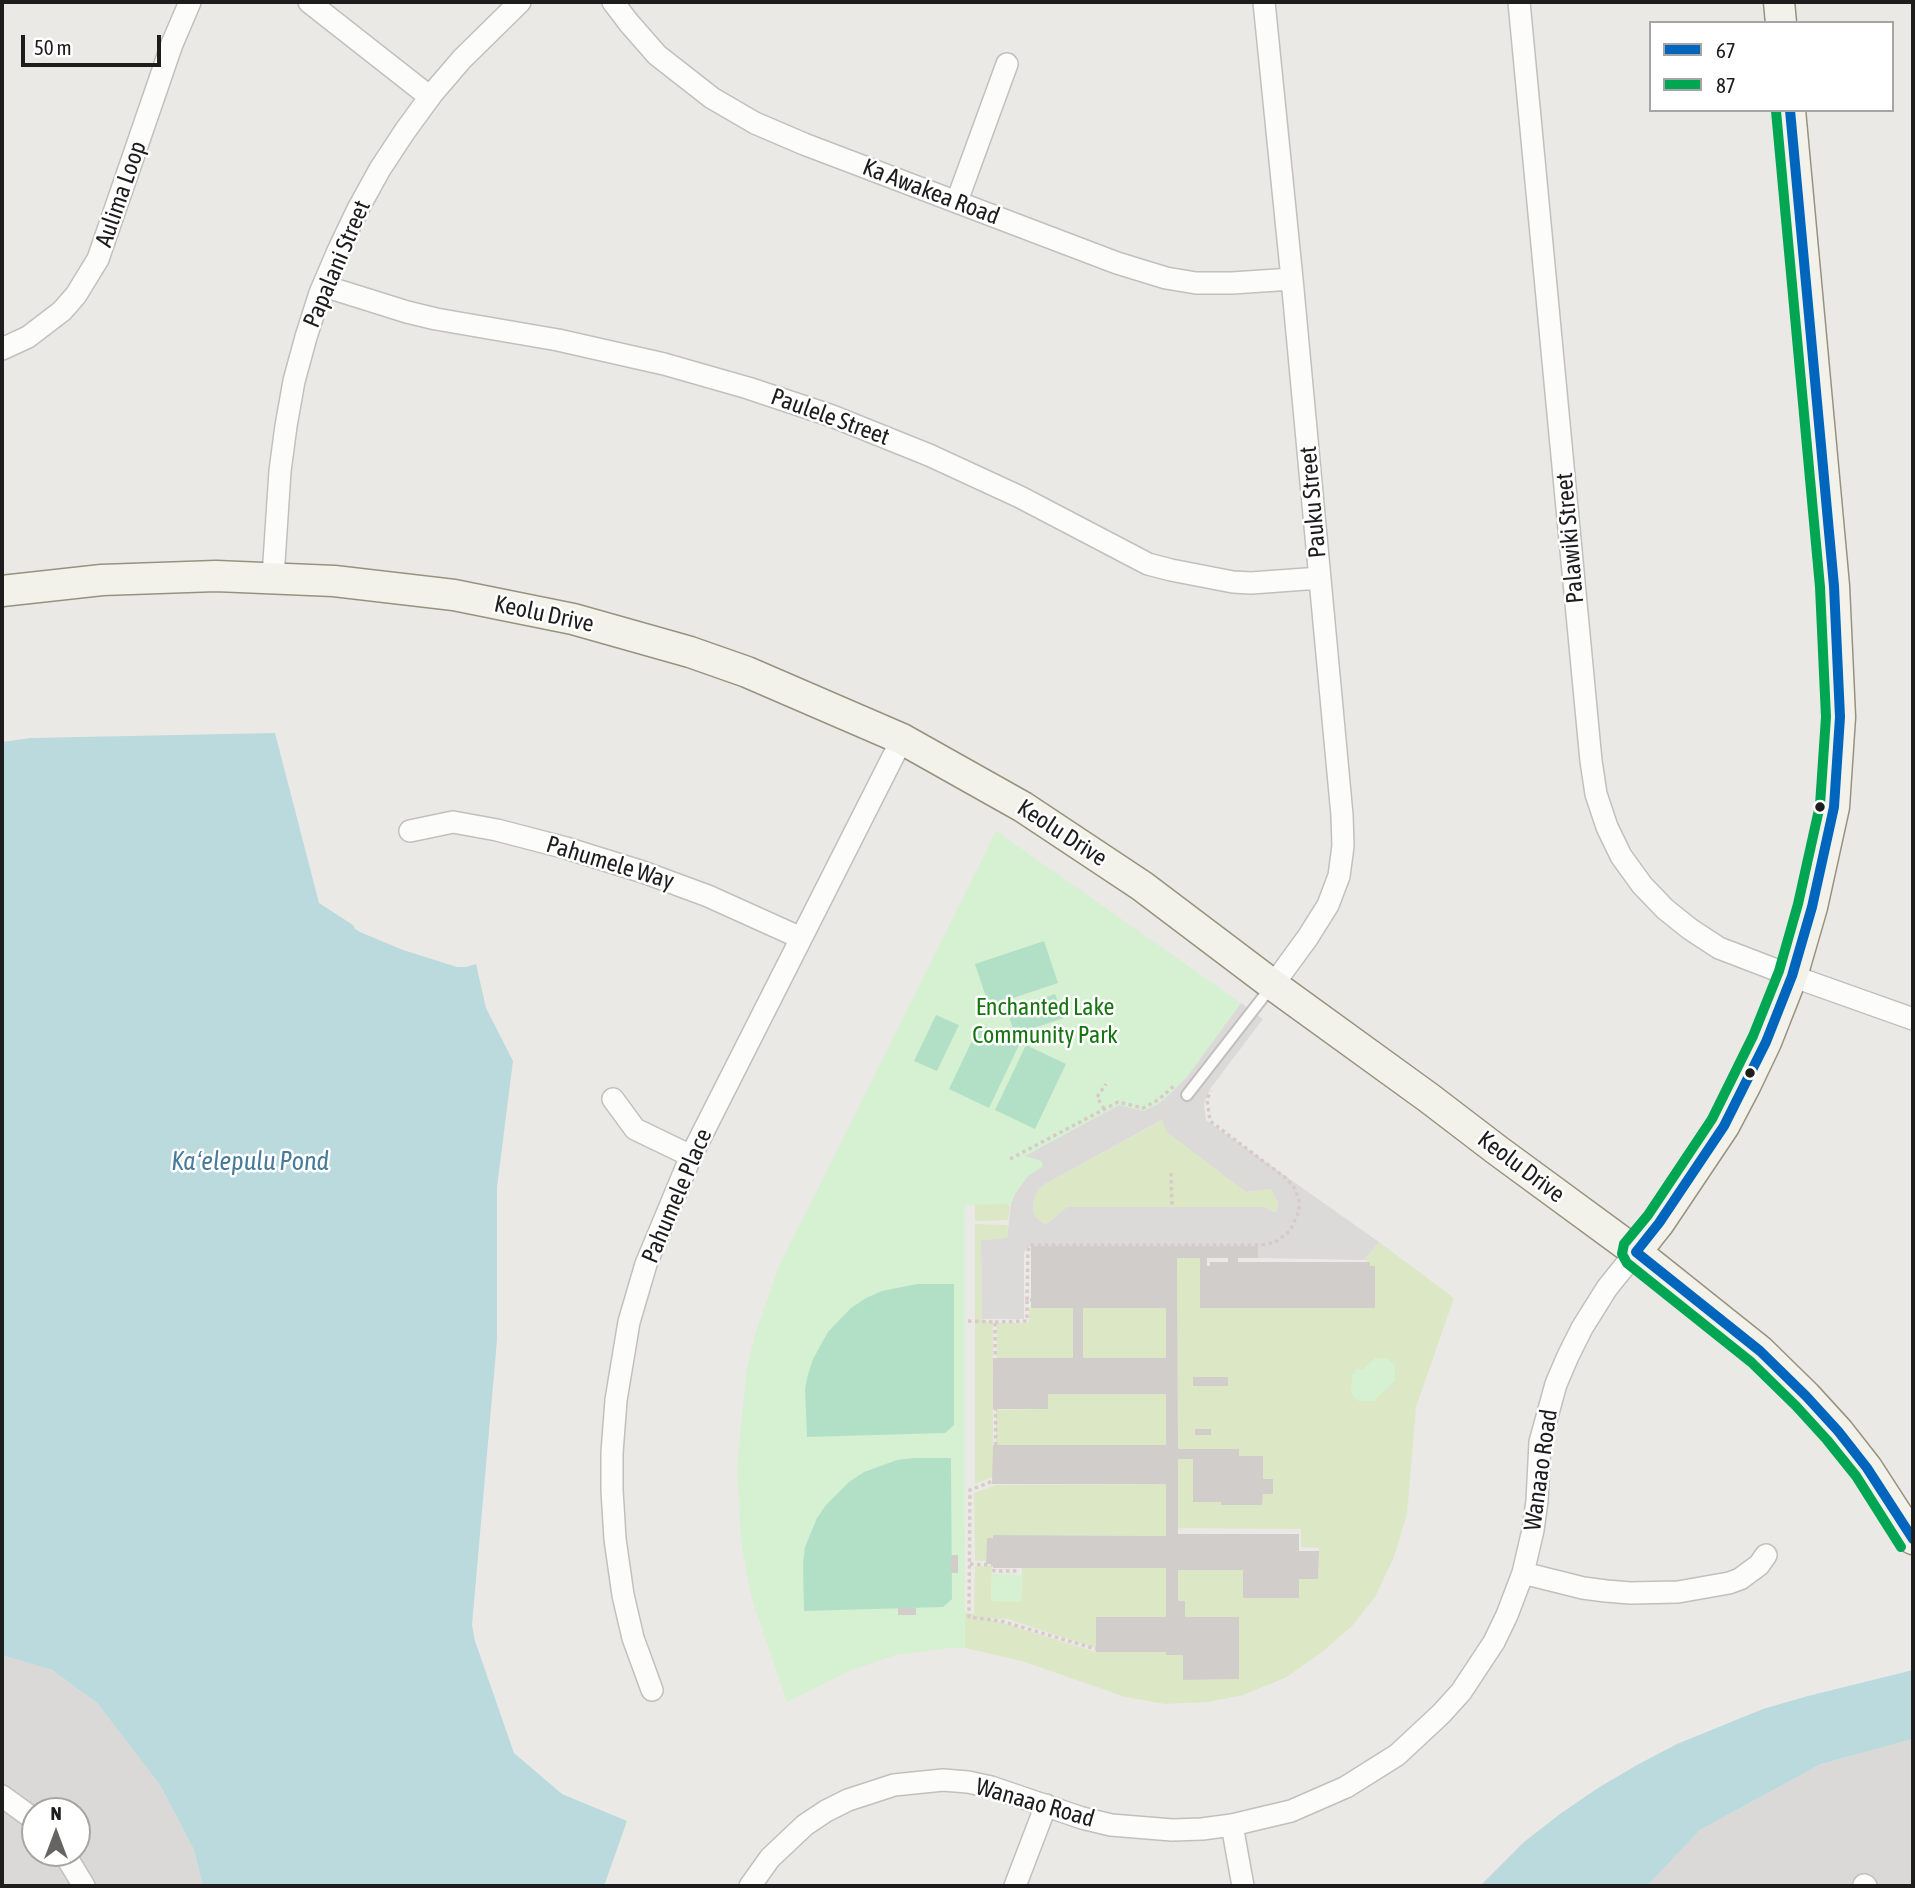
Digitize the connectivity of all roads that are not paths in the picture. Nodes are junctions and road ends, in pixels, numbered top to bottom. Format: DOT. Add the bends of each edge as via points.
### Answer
graph roads {
  1 [pos="190,2"];
  2 [pos="309,2"];
  3 [pos="520,2"];
  4 [pos="613,2"];
  5 [pos="1264,2"];
  6 [pos="1519,2"];
  7 [pos="1779,2"];
  8 [pos="1782,21"];
  9 [pos="1007,64"];
  10 [pos="430,97"];
  11 [pos="1790,112"];
  12 [pos="957,201"];
  13 [pos="1292,279"];
  14 [pos="324,286"];
  15 [pos="2,349"];
  16 [pos="273,577"];
  17 [pos="1320,578"];
  18 [pos="2,591"];
  19 [pos="902,739"];
  20 [pos="410,831"];
  21 [pos="801,938"];
  22 [pos="1792,976"];
  23 [pos="1273,985"];
  24 [pos="1913,1019"];
  25 [pos="1187,1095"];
  26 [pos="614,1099"];
  27 [pos="691,1156"];
  28 [pos="1636,1252"];
  29 [pos="1913,1539"];
  30 [pos="1766,1555"];
  31 [pos="1523,1573"];
  32 [pos="652,1690"];
  33 [pos="2,1796"];
  34 [pos="1046,1805"];
  35 [pos="21,1810"];
  36 [pos="1232,1825"];
  37 [pos="72,1867"];
  38 [pos="84,1886"];
  39 [pos="750,1886"];
  40 [pos="1015,1886"];
  41 [pos="1243,1886"];
  1 -- 15 [label="street, Aulima Loop" via="88,278 62,311 28,337"];
  2 -- 10 [label="street"];
  3 -- 10 [label="street, Papalani Street"];
  4 -- 12 [label="street, Ka Awakea Road" via="657,55 712,98 755,123"];
  5 -- 13 [label="street, Pauku Street"];
  6 -- 22 [label="street, Palawiki Street" via="1596,794 1621,856 1665,909 1719,948"];
  7 -- 8 [label="main road"];
  9 -- 12 [label="street"];
  10 -- 14 [label="street, Papalani Street" via="380,169"];
  11 -- 22 [label="main road, Wanaao Road" via="1833,573 1840,717 1834,807"];
  12 -- 13 [label="street, Ka Awakea Road" via="1166,278 1196,283"];
  13 -- 17 [label="street, Pauku Street"];
  14 -- 16 [label="street, Papalani Street" via="306,337 286,426"];
  14 -- 17 [label="street, Paulele Street" via="417,315 664,364 832,416 1020,497 1148,564 1233,582"];
  16 -- 18 [label="main road, Keolu Drive" via="159,577"];
  16 -- 19 [label="main road, Keolu Drive" via="430,592 585,622 747,672"];
  17 -- 23 [label="street, Pauku Street" via="1343,846 1339,876 1328,905"];
  19 -- 21 [label="street, Pahumele Place"];
  19 -- 23 [label="main road, Keolu Drive" via="996,790 1077,842"];
  20 -- 21 [label="street, Pahumele Way" via="453,822 566,848 708,896"];
  21 -- 27 [label="street, Pahumele Place"];
  22 -- 24 [label="street, Palawiki Street"];
  22 -- 28 [label="main road, Wanaao Road" via="1724,1126"];
  23 -- 25 [label="lane"];
  23 -- 28 [label="main road, Keolu Drive"];
  26 -- 27 [label="street" via="635,1129"];
  27 -- 32 [label="street, Pahumele Place" via="646,1264 629,1322 615,1400 615,1539 633,1638"];
  28 -- 29 [label="main road, Keolu Drive" via="1760,1350 1805,1396 1867,1468"];
  28 -- 31 [label="street, Wanaao Road" via="1582,1328 1556,1384 1541,1441 1537,1501"];
  30 -- 31 [label="street" via="1740,1579 1678,1592 1606,1591"];
  31 -- 36 [label="street, Wanaao Road" via="1507,1615 1478,1667 1441,1714 1397,1755 1346,1787 1291,1811"];
  33 -- 35 [label="street"];
  34 -- 36 [label="street, Wanaao Road" via="1082,1818 1141,1829"];
  34 -- 39 [label="street, Wanaao Road" via="992,1787 955,1781 919,1781 870,1791 805,1825 770,1858"];
  34 -- 40 [label="street"];
  36 -- 41 [label="street"];
  37 -- 38 [label="street"];
}
